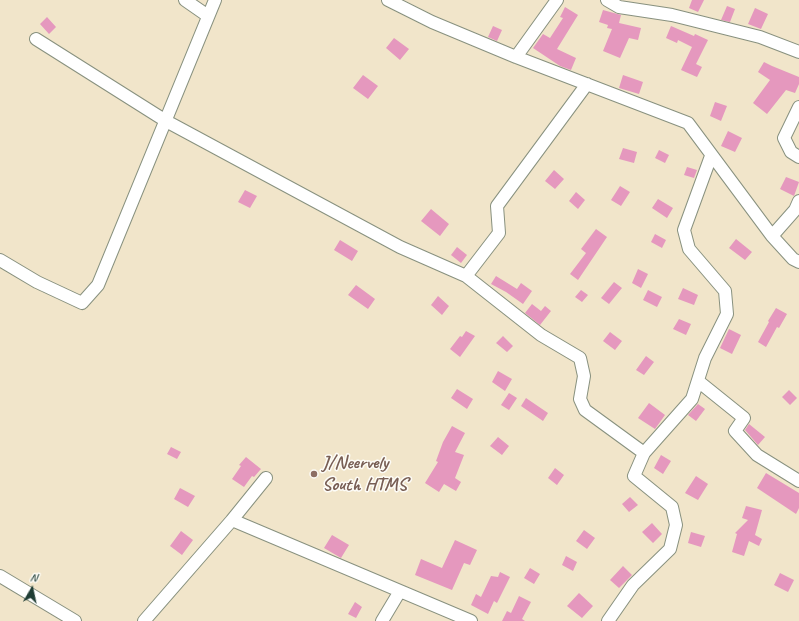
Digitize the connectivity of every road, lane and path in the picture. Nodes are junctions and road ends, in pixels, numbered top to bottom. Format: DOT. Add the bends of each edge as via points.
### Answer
graph roads {
  1 [pos="185,0"];
  2 [pos="215,0"];
  3 [pos="388,0"];
  4 [pos="557,0"];
  5 [pos="607,0"];
  6 [pos="208,16"];
  7 [pos="36,39"];
  8 [pos="799,52"];
  9 [pos="516,56"];
  10 [pos="587,84"];
  11 [pos="799,106"];
  12 [pos="166,121"];
  13 [pos="712,156"];
  14 [pos="799,157"];
  15 [pos="799,201"];
  16 [pos="772,236"];
  17 [pos="0,260"];
  18 [pos="799,262"];
  19 [pos="466,276"];
  20 [pos="698,381"];
  21 [pos="644,453"];
  22 [pos="266,478"];
  23 [pos="799,481"];
  24 [pos="232,520"];
  25 [pos="0,576"];
  26 [pos="400,590"];
  27 [pos="75,621"];
  28 [pos="144,621"];
  29 [pos="382,621"];
  30 [pos="471,621"];
  31 [pos="608,621"];
  1 -- 6 [label="street"];
  2 -- 6 [label="street"];
  3 -- 9 [label="street" via="432,22"];
  4 -- 9 [label="street"];
  5 -- 8 [label="street" via="620,7 672,15 760,37"];
  6 -- 12 [label="street"];
  7 -- 12 [label="street"];
  9 -- 10 [label="street"];
  10 -- 13 [label="street" via="688,123"];
  10 -- 19 [label="street" via="497,206 498,233"];
  11 -- 14 [label="street" via="784,138 791,152"];
  12 -- 17 [label="street" via="98,285 82,303 37,282"];
  12 -- 19 [label="street" via="400,247"];
  13 -- 16 [label="street"];
  13 -- 20 [label="street" via="684,230 689,249 725,291 727,314 705,358"];
  15 -- 16 [label="street" via="795,210"];
  16 -- 18 [label="street" via="793,259"];
  19 -- 21 [label="street" via="541,335 580,358 584,376 580,399 585,410"];
  20 -- 21 [label="street" via="692,399"];
  20 -- 23 [label="street" via="744,418 735,431 757,455"];
  21 -- 31 [label="street" via="634,476 672,507 676,525 670,549 633,585"];
  22 -- 24 [label="street"];
  24 -- 26 [label="street"];
  24 -- 28 [label="street"];
  25 -- 27 [label="street"];
  26 -- 29 [label="street"];
  26 -- 30 [label="street"];
}
